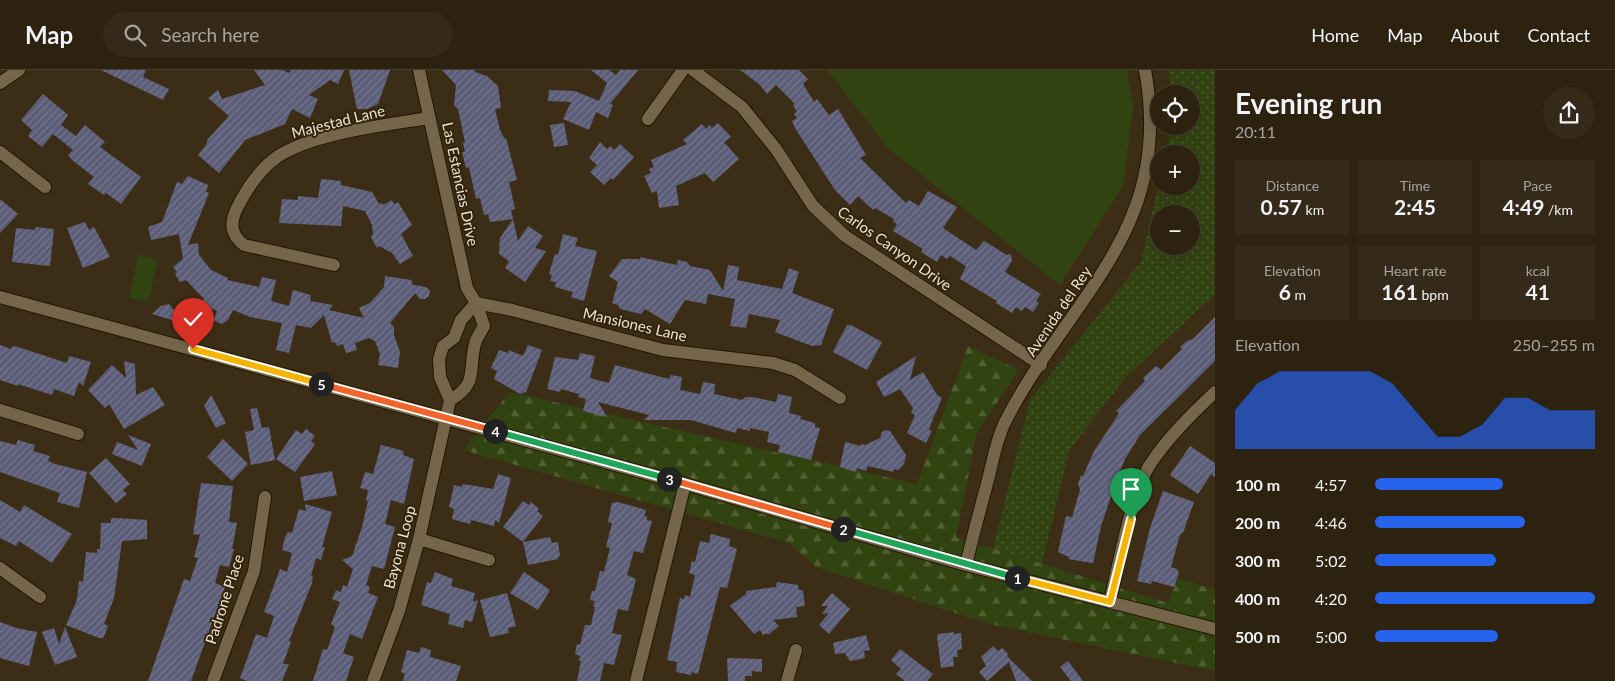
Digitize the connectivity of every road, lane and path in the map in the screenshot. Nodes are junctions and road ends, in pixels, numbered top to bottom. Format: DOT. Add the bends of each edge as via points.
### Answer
graph roads {
  1 [pos="19,70"];
  2 [pos="419,70"];
  3 [pos="683,70"];
  4 [pos="693,70"];
  5 [pos="1145,70"];
  6 [pos="0,82"];
  7 [pos="429,118"];
  8 [pos="648,119"];
  9 [pos="0,152"];
  10 [pos="45,187"];
  11 [pos="334,265"];
  12 [pos="0,297"];
  13 [pos="476,303"];
  14 [pos="454,338"];
  15 [pos="475,344"];
  16 [pos="1041,365"];
  17 [pos="1215,392"];
  18 [pos="840,398"];
  19 [pos="450,400"];
  20 [pos="0,410"];
  21 [pos="446,417"];
  22 [pos="78,434"];
  23 [pos="686,484"];
  24 [pos="265,497"];
  25 [pos="419,539"];
  26 [pos="488,560"];
  27 [pos="966,565"];
  28 [pos="0,568"];
  29 [pos="40,597"];
  30 [pos="1110,602"];
  31 [pos="1215,629"];
  32 [pos="796,650"];
  33 [pos="213,681"];
  34 [pos="372,681"];
  35 [pos="636,681"];
  36 [pos="787,681"];
  1 -- 6 [label="street"];
  2 -- 7 [label="street, Las Estancias Drive"];
  3 -- 8 [label="street"];
  4 -- 16 [label="street, Carlos Canyon Drive" via="742,107 826,220 845,236"];
  5 -- 16 [label="street, Avenida del Rey" via="1150,105 1149,149 1133,214 1110,262"];
  7 -- 11 [label="street, Majestad Lane" via="354,132 291,149 268,165 243,196 232,225 235,236 244,245"];
  7 -- 13 [label="street, Las Estancias Drive" via="467,288"];
  9 -- 10 [label="street"];
  12 -- 21 [label="street"];
  13 -- 14 [label="street" via="461,320"];
  13 -- 15 [label="street, Las Estancias Drive" via="484,326"];
  13 -- 18 [label="street, Mansiones Lane" via="663,350 773,363 795,370"];
  14 -- 15 [label="street"];
  14 -- 19 [label="street" via="443,346 439,359 440,377"];
  15 -- 19 [label="street, Las Estancias Drive" via="470,380 461,394"];
  16 -- 27 [label="street, Avenida del Rey" via="1004,424"];
  17 -- 30 [label="street" via="1175,431 1150,464 1137,495"];
  19 -- 21 [label="street"];
  20 -- 22 [label="street"];
  21 -- 23 [label="street"];
  21 -- 25 [label="street, Bayona Loop"];
  23 -- 27 [label="street"];
  23 -- 35 [label="street"];
  24 -- 33 [label="street, Padrone Place" via="254,572"];
  25 -- 26 [label="street"];
  25 -- 34 [label="street, Bayona Loop" via="399,611"];
  27 -- 30 [label="street"];
  28 -- 29 [label="street"];
  30 -- 31 [label="street"];
  32 -- 36 [label="street"];
}
